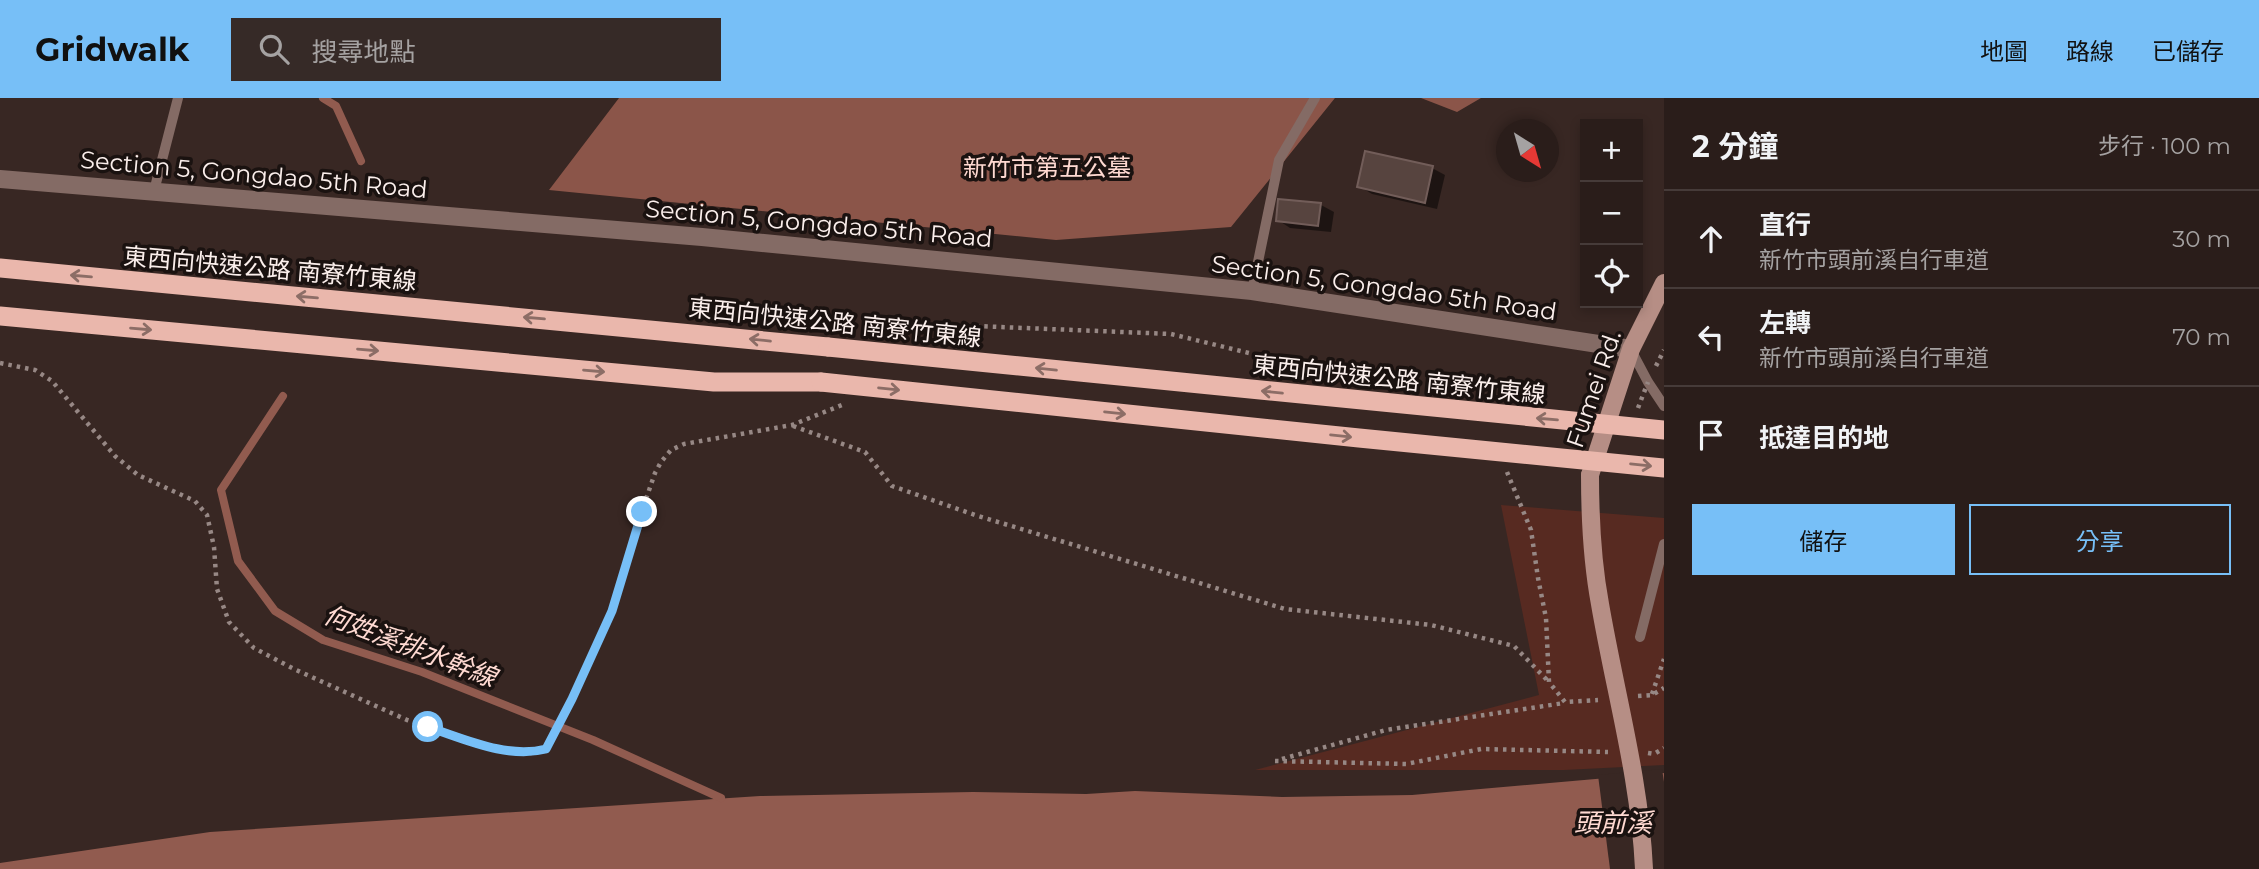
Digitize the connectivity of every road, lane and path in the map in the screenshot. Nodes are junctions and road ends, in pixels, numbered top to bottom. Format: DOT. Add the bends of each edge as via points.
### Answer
graph roads {
  1 [pos="178,98"];
  2 [pos="1315,98"];
  3 [pos="0,179"];
  4 [pos="154,191"];
  5 [pos="0,268"];
  6 [pos="1664,283"];
  7 [pos="1252,291"];
  8 [pos="0,316"];
  9 [pos="933,340"];
  10 [pos="1630,349"];
  11 [pos="0,363"];
  12 [pos="1338,374"];
  13 [pos="1648,382"];
  14 [pos="848,401"];
  15 [pos="1664,406"];
  16 [pos="1634,419"];
  17 [pos="792,425"];
  18 [pos="1664,430"];
  19 [pos="1505,468"];
  20 [pos="1664,468"];
  21 [pos="1664,544"];
  22 [pos="1640,637"];
  23 [pos="1664,659"];
  24 [pos="1549,682"];
  25 [pos="1664,688"];
  26 [pos="1652,695"];
  27 [pos="1627,697"];
  28 [pos="1602,699"];
  29 [pos="1565,702"];
  30 [pos="1664,748"];
  31 [pos="1613,752"];
  32 [pos="1647,765"];
  33 [pos="1644,869"];
  1 -- 4 [label="lane"];
  2 -- 7 [label="lane" via="1279,160"];
  3 -- 4 [label="street, Section 5, Gongdao 5th Road"];
  4 -- 7 [label="street, Section 5, Gongdao 5th Road" via="702,237"];
  18 -- 5 [label="highway, 東西向快速公路 南寮竹東線, one-way, bridge"];
  6 -- 10 [label="main road, Fumei Rd."];
  7 -- 10 [label="street, Section 5, Gongdao 5th Road"];
  8 -- 20 [label="highway, one-way, bridge" via="714,382 821,382"];
  9 -- 12 [label="path" via="976,326 1171,334"];
  10 -- 13 [label="lane"];
  10 -- 33 [label="main road, Fumei Rd., bridge" via="1590,475 1599,603 1627,740"];
  11 -- 17 [label="path" via="35,369 52,381 115,456 138,475 195,501 207,516 217,589 229,622 254,648 407,720 492,747 531,753 546,749 612,611 660,462 684,444"];
  13 -- 15 [label="lane"];
  13 -- 16 [label="path, bridge"];
  14 -- 17 [label="path"];
  17 -- 24 [label="path" via="865,452 892,486 975,515 1285,609 1431,625 1514,646"];
  19 -- 24 [label="path" via="1531,530 1546,618"];
  21 -- 22 [label="lane"];
  23 -- 26 [label="path"];
  24 -- 29 [label="path"];
  25 -- 26 [label="path"];
  26 -- 27 [label="path"];
  28 -- 29 [label="path"];
  29 -- 31 [label="path" via="1386,730 1275,761 1406,764 1481,749"];
  30 -- 32 [label="path" via="1654,754 1642,752"];
}
